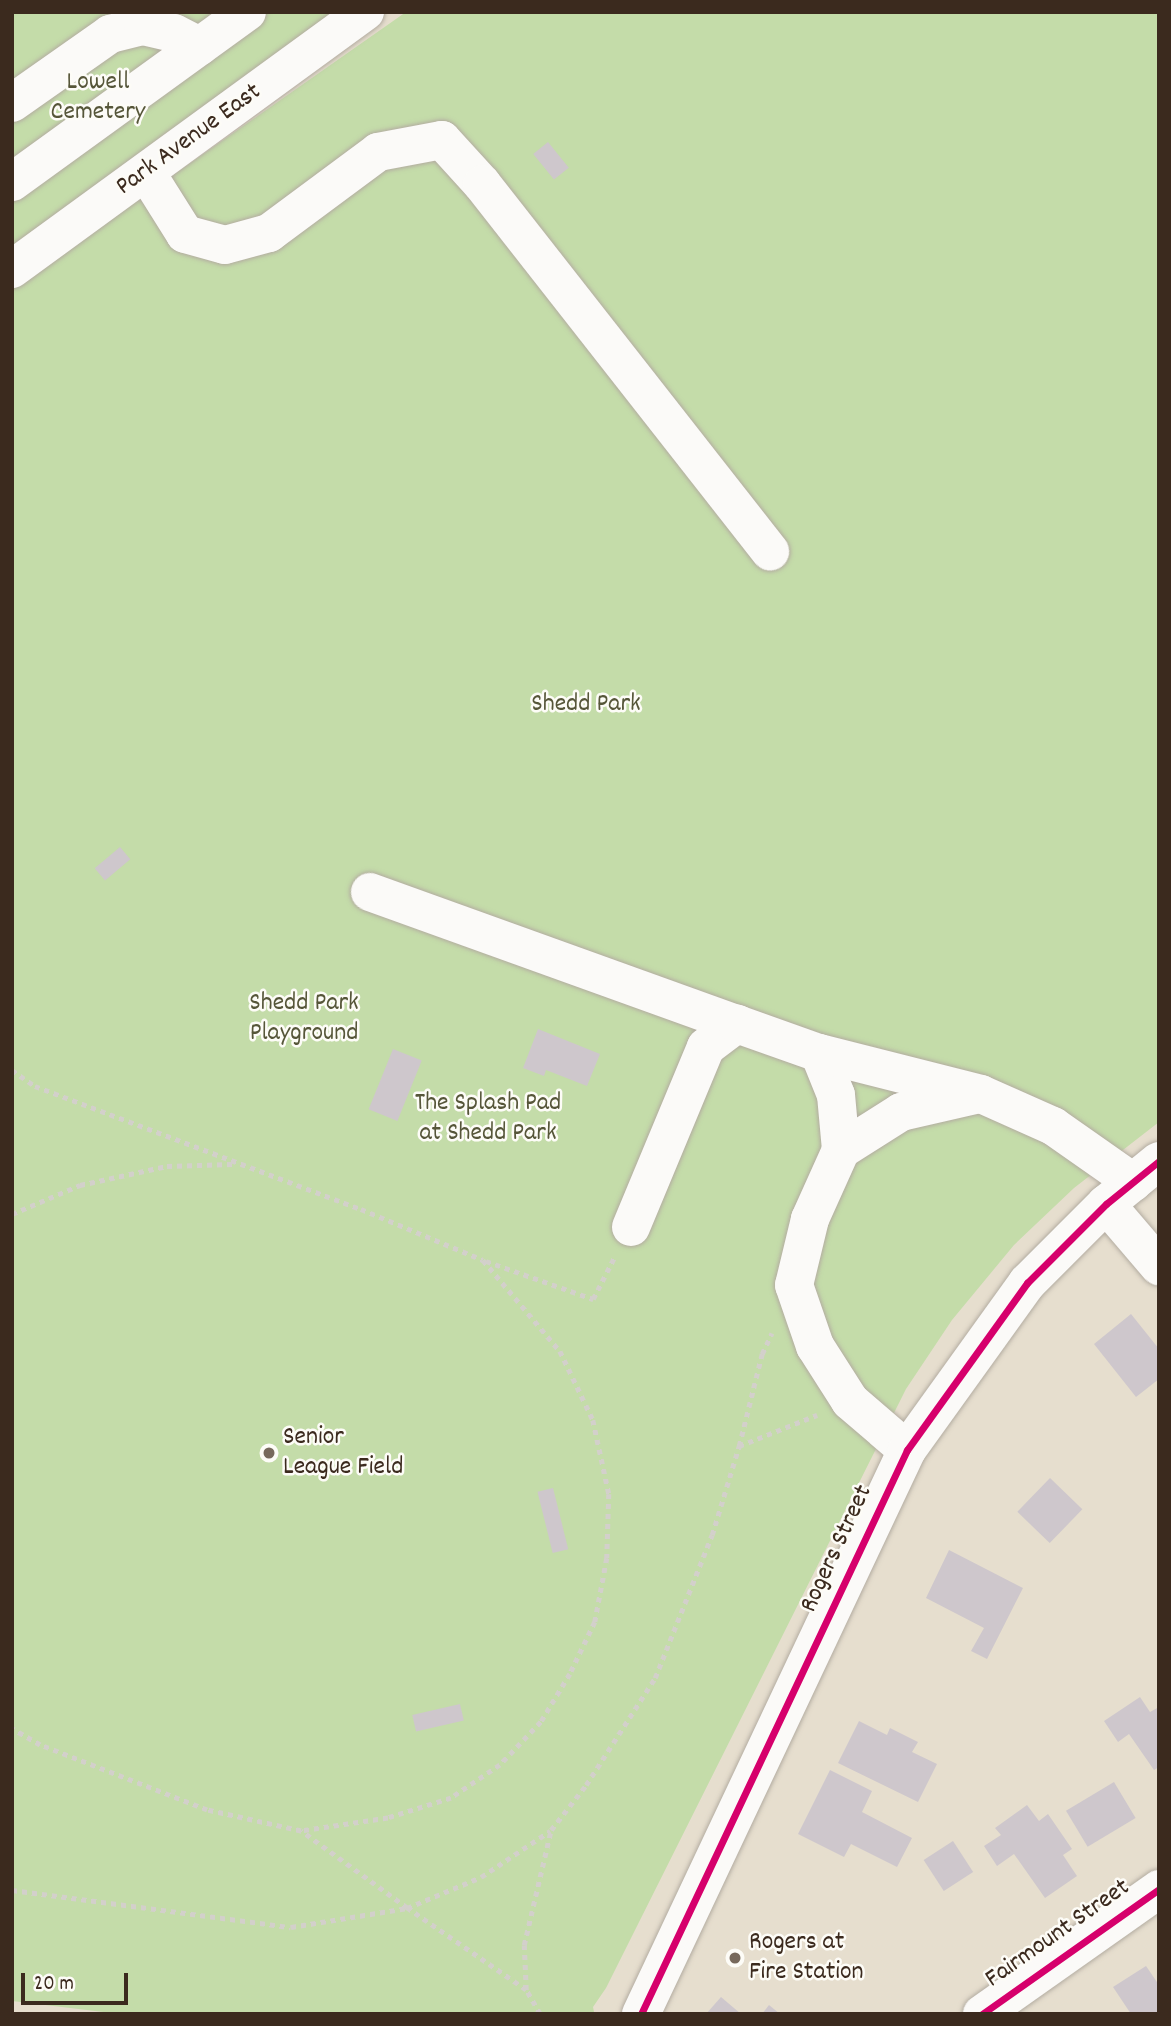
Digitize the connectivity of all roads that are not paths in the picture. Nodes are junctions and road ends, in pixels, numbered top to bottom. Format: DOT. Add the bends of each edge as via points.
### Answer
graph roads {
  1 [pos="247,12"];
  2 [pos="365,12"];
  3 [pos="200,46"];
  4 [pos="12,103"];
  5 [pos="146,172"];
  6 [pos="12,182"];
  7 [pos="12,269"];
  8 [pos="771,551"];
  9 [pos="370,892"];
  10 [pos="737,1024"];
  11 [pos="819,1053"];
  12 [pos="981,1094"];
  13 [pos="841,1150"];
  14 [pos="1132,1183"];
  15 [pos="631,1227"];
  16 [pos="1159,1266"];
  17 [pos="907,1450"];
  18 [pos="1159,1889"];
  19 [pos="641,2014"];
  20 [pos="982,2014"];
  1 -- 3 [label="main road"];
  2 -- 5 [label="main road, Park Avenue East"];
  3 -- 4 [label="main road" via="174,33 143,26 110,34"];
  3 -- 6 [label="main road"];
  5 -- 7 [label="main road, Park Avenue East"];
  5 -- 8 [label="main road" via="185,234 225,245 269,233 379,152 442,140 482,184"];
  9 -- 10 [label="main road"];
  10 -- 11 [label="main road"];
  10 -- 15 [label="main road" via="706,1046"];
  11 -- 12 [label="main road"];
  11 -- 13 [label="main road" via="836,1095"];
  12 -- 13 [label="main road" via="901,1112"];
  12 -- 14 [label="main road" via="1053,1126"];
  13 -- 17 [label="main road" via="810,1219 794,1285 815,1346 850,1401"];
  14 -- 16 [label="main road"];
  14 -- 17 [label="main road, Rogers Street" via="1027,1283"];
  17 -- 19 [label="main road, Rogers Street"];
  18 -- 20 [label="main road, Fairmount Street"];
}
